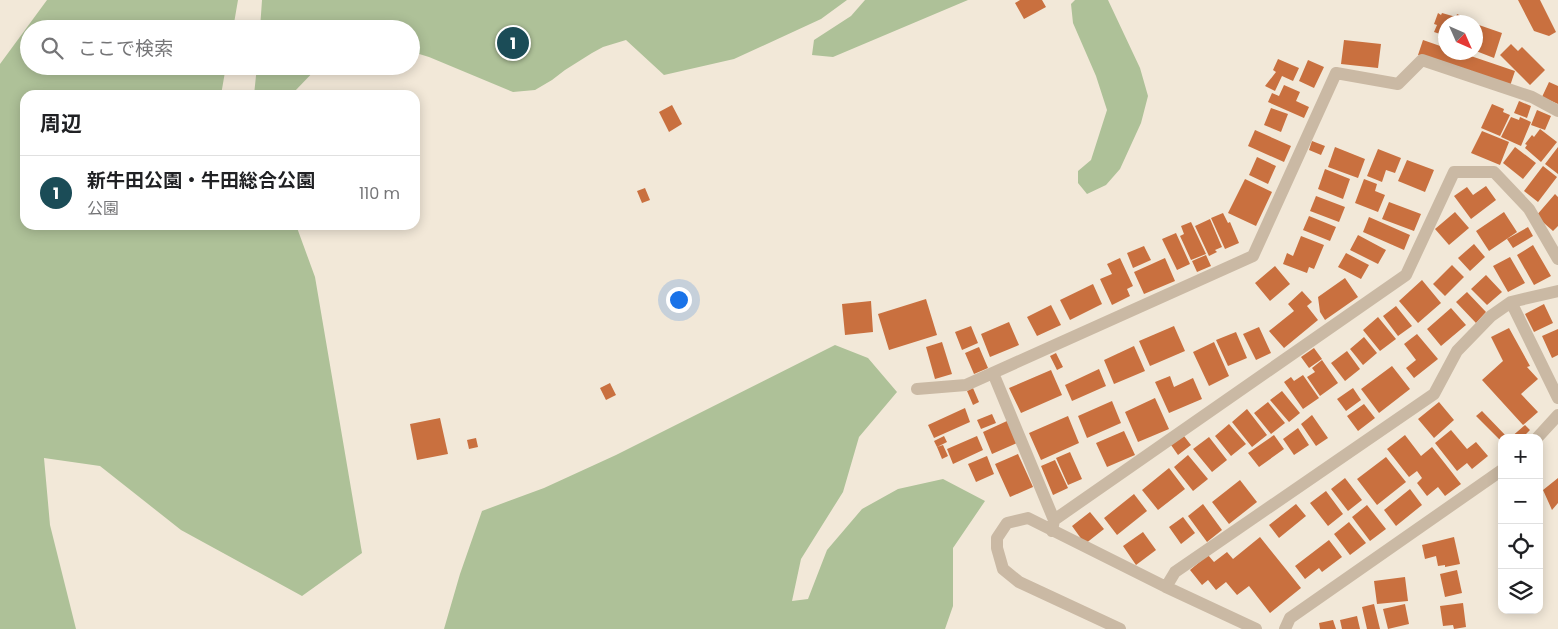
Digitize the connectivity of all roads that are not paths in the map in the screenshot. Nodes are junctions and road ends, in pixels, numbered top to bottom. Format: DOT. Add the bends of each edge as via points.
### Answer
graph roads {
  1 [pos="1558,111"];
  2 [pos="1558,258"];
  3 [pos="1558,291"];
  4 [pos="1512,302"];
  5 [pos="993,373"];
  6 [pos="917,389"];
  7 [pos="1558,398"];
  8 [pos="1558,415"];
  9 [pos="1541,434"];
  10 [pos="1498,473"];
  11 [pos="1053,526"];
  12 [pos="1166,587"];
  13 [pos="1120,629"];
  14 [pos="1256,629"];
  15 [pos="1285,629"];
  1 -- 5 [label="street" via="1532,97 1422,60 1398,84 1336,73 1253,256"];
  2 -- 11 [label="street" via="1529,209 1494,172 1454,172 1406,275"];
  3 -- 4 [label="street"];
  4 -- 7 [label="street"];
  4 -- 12 [label="street" via="1491,316 1457,351 1434,394 1175,572"];
  5 -- 6 [label="street" via="966,385"];
  5 -- 11 [label="street"];
  8 -- 9 [label="street"];
  10 -- 15 [label="street" via="1290,618"];
  11 -- 12 [label="street"];
  11 -- 13 [label="street" via="1028,518 1007,523 997,538 1003,569 1019,582"];
  12 -- 14 [label="street"];
}
